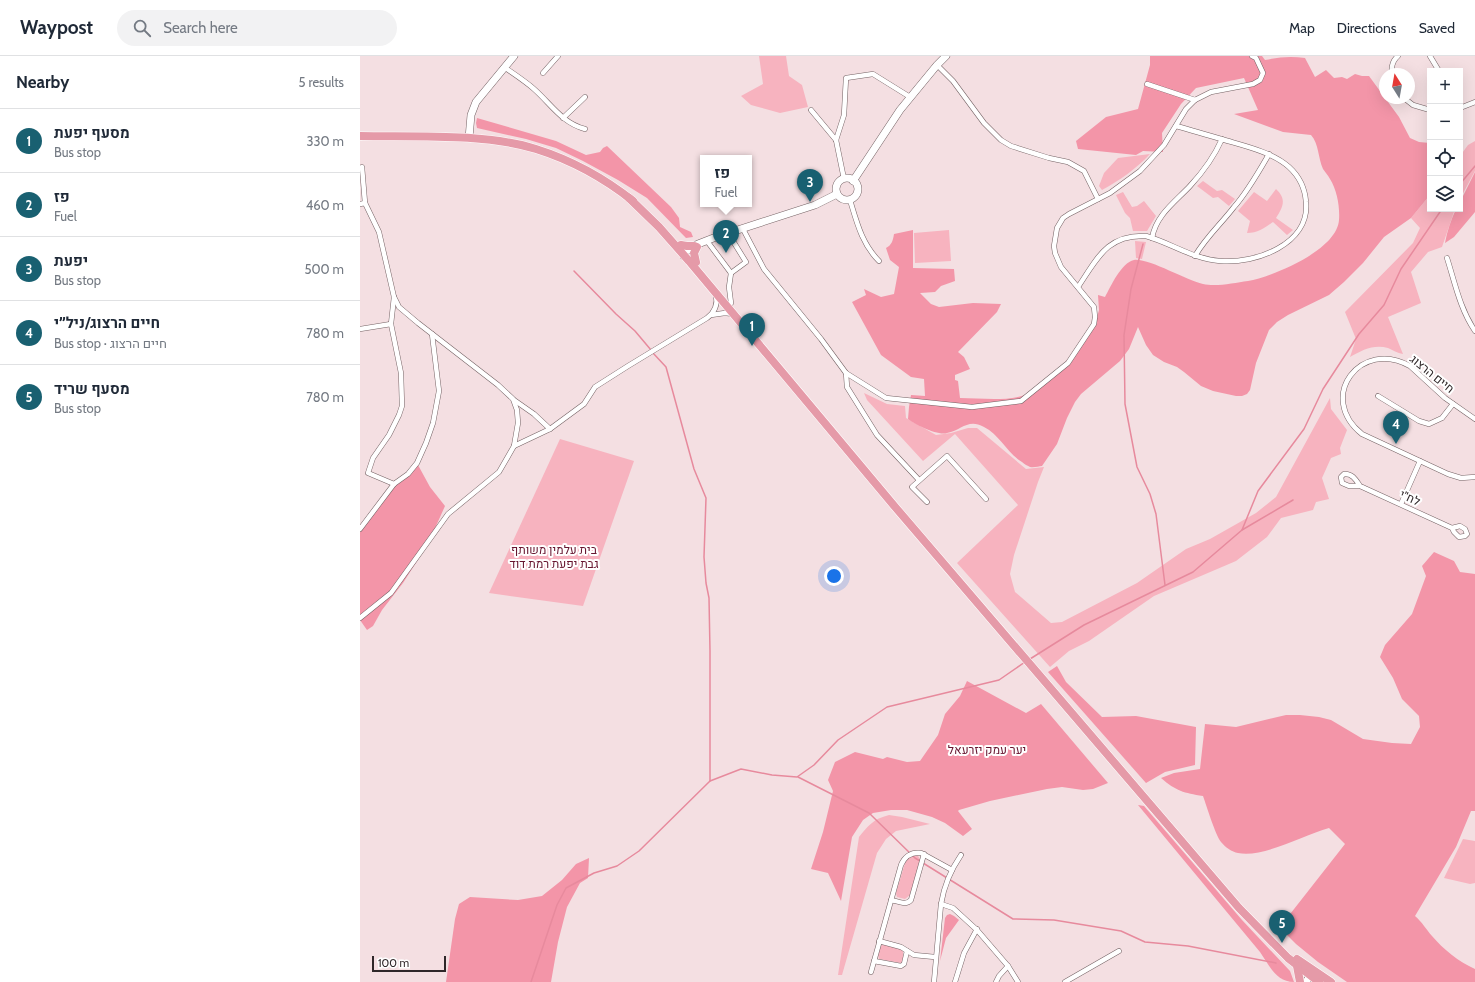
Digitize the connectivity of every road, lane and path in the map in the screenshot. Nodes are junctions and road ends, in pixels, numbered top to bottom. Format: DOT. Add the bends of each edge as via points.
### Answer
graph roads {
  1 [pos="514,56"];
  2 [pos="558,56"];
  3 [pos="946,56"];
  4 [pos="1252,56"];
  5 [pos="1398,56"];
  6 [pos="1430,56"];
  7 [pos="936,65"];
  8 [pos="504,67"];
  9 [pos="1392,68"];
  10 [pos="1437,68"];
  11 [pos="543,73"];
  12 [pos="1147,84"];
  13 [pos="585,97"];
  14 [pos="910,97"];
  15 [pos="1195,100"];
  16 [pos="1475,102"];
  17 [pos="1412,104"];
  18 [pos="1463,107"];
  19 [pos="1427,109"];
  20 [pos="811,110"];
  21 [pos="563,118"];
  22 [pos="1176,126"];
  23 [pos="585,128"];
  24 [pos="360,136"];
  25 [pos="469,138"];
  26 [pos="1222,139"];
  27 [pos="836,140"];
  28 [pos="1269,154"];
  29 [pos="362,167"];
  30 [pos="844,179"];
  31 [pos="852,180"];
  32 [pos="837,194"];
  33 [pos="1098,199"];
  34 [pos="850,200"];
  35 [pos="362,204"];
  36 [pos="743,229"];
  37 [pos="728,233"];
  38 [pos="1152,238"];
  39 [pos="707,241"];
  40 [pos="696,247"];
  41 [pos="685,251"];
  42 [pos="1195,256"];
  43 [pos="1447,258"];
  44 [pos="696,262"];
  45 [pos="879,262"];
  46 [pos="731,273"];
  47 [pos="1078,287"];
  48 [pos="716,293"];
  49 [pos="394,297"];
  50 [pos="730,303"];
  51 [pos="711,315"];
  52 [pos="734,315"];
  53 [pos="391,324"];
  54 [pos="360,329"];
  55 [pos="1475,331"];
  56 [pos="432,334"];
  57 [pos="778,366"];
  58 [pos="846,373"];
  59 [pos="1378,396"];
  60 [pos="513,399"];
  61 [pos="1453,404"];
  62 [pos="1475,419"];
  63 [pos="550,429"];
  64 [pos="514,446"];
  65 [pos="1420,461"];
  66 [pos="1475,477"];
  67 [pos="919,480"];
  68 [pos="394,484"];
  69 [pos="1360,486"];
  70 [pos="986,499"];
  71 [pos="926,502"];
  72 [pos="1401,504"];
  73 [pos="1452,528"];
  74 [pos="360,529"];
  75 [pos="360,618"];
  76 [pos="924,854"];
  77 [pos="961,855"];
  78 [pos="952,870"];
  79 [pos="891,900"];
  80 [pos="941,904"];
  81 [pos="1239,908"];
  82 [pos="977,929"];
  83 [pos="879,941"];
  84 [pos="907,951"];
  85 [pos="1119,951"];
  86 [pos="936,957"];
  87 [pos="874,961"];
  88 [pos="1296,965"];
  89 [pos="1008,966"];
  90 [pos="870,972"];
  91 [pos="1309,973"];
  92 [pos="934,982"];
  93 [pos="955,982"];
  94 [pos="996,982"];
  95 [pos="1018,982"];
  96 [pos="1065,982"];
  97 [pos="1300,982"];
  98 [pos="1319,982"];
  99 [pos="1331,982"];
  1 -- 8 [label="street"];
  2 -- 11 [label="street"];
  3 -- 7 [label="street"];
  4 -- 15 [label="street" via="1256,58 1263,73 1260,80 1253,84 1211,92"];
  5 -- 9 [label="street"];
  6 -- 10 [label="street"];
  7 -- 14 [label="street"];
  7 -- 33 [label="street" via="953,81 984,123 1001,140 1017,148 1068,162 1084,171"];
  8 -- 21 [label="street" via="534,89"];
  8 -- 25 [label="street" via="476,102 471,115"];
  12 -- 15 [label="street"];
  13 -- 21 [label="street"];
  14 -- 27 [label="street" via="873,74 846,78 844,115"];
  14 -- 31 [label="street"];
  15 -- 22 [label="street"];
  16 -- 18 [label="street"];
  17 -- 19 [label="street"];
  20 -- 27 [label="street"];
  21 -- 23 [label="street" via="572,125"];
  22 -- 26 [label="street"];
  22 -- 33 [label="street" via="1164,145 1140,171"];
  24 -- 25 [label="highway"];
  25 -- 41 [label="highway" via="535,149 578,166 613,185"];
  26 -- 28 [label="street"];
  26 -- 38 [label="street" via="1201,173 1158,220"];
  27 -- 30 [label="street"];
  28 -- 42 [label="street" via="1249,188 1203,242"];
  28 -- 42 [label="street" via="1289,167 1302,185 1307,211 1301,229 1281,246 1252,258 1220,261"];
  29 -- 35 [label="street"];
  30 -- 31 [label="street"];
  30 -- 32 [label="street" via="836,186"];
  31 -- 34 [label="street" via="857,189 855,196"];
  32 -- 34 [label="street"];
  32 -- 36 [label="street" via="815,205"];
  33 -- 47 [label="street" via="1063,218 1056,228 1054,246 1058,260"];
  34 -- 45 [label="street" via="860,233"];
  35 -- 49 [label="street" via="378,232"];
  36 -- 37 [label="street"];
  36 -- 58 [label="street" via="764,269"];
  37 -- 39 [label="street"];
  37 -- 46 [label="street" via="746,262"];
  38 -- 42 [label="street"];
  38 -- 47 [label="street" via="1137,236 1115,241 1104,250"];
  39 -- 40 [label="street"];
  39 -- 46 [label="street"];
  40 -- 41 [label="highway"];
  40 -- 41 [label="street"];
  40 -- 44 [label="highway"];
  41 -- 44 [label="highway"];
  41 -- 48 [label="highway"];
  43 -- 55 [label="street" via="1462,307"];
  44 -- 50 [label="highway"];
  46 -- 50 [label="street"];
  47 -- 58 [label="street" via="1094,307 1094,324 1068,363 1021,401 972,407 886,398"];
  48 -- 51 [label="street" via="717,305"];
  48 -- 52 [label="highway"];
  49 -- 53 [label="street"];
  49 -- 56 [label="street" via="405,313"];
  50 -- 57 [label="highway"];
  51 -- 52 [label="street"];
  51 -- 63 [label="street" via="595,387 584,404"];
  52 -- 57 [label="highway"];
  53 -- 54 [label="street"];
  53 -- 68 [label="street" via="401,373 402,406 389,434 373,458 368,473"];
  56 -- 60 [label="street"];
  56 -- 68 [label="street" via="439,391 433,423 417,463 408,474"];
  57 -- 81 [label="highway" via="901,514"];
  58 -- 67 [label="street" via="847,387 877,435"];
  59 -- 61 [label="street" via="1419,421 1429,424 1442,418"];
  60 -- 63 [label="street"];
  60 -- 64 [label="street" via="518,423"];
  61 -- 62 [label="street, חיים הרצוג"];
  61 -- 65 [label="street, חיים הרצוג" via="1410,366 1398,360 1383,358 1368,362 1348,379 1343,392 1343,406 1351,424 1369,438"];
  63 -- 64 [label="street"];
  64 -- 75 [label="street" via="499,472 448,514 391,593"];
  65 -- 66 [label="street, חיים הרצוג" via="1455,476"];
  65 -- 72 [label="street"];
  67 -- 70 [label="street" via="947,456"];
  67 -- 71 [label="street" via="912,487"];
  68 -- 74 [label="street"];
  69 -- 72 [label="street, לח\"י"];
  72 -- 73 [label="street, לח\"י"];
  76 -- 78 [label="street"];
  76 -- 79 [label="street" via="915,852 905,858"];
  76 -- 79 [label="street" via="911,900 906,903"];
  77 -- 78 [label="street"];
  78 -- 80 [label="street"];
  79 -- 83 [label="street"];
  80 -- 82 [label="street" via="953,908"];
  80 -- 86 [label="street"];
  81 -- 88 [label="highway"];
  81 -- 91 [label="highway"];
  82 -- 89 [label="street"];
  82 -- 93 [label="street" via="964,953"];
  83 -- 84 [label="street"];
  83 -- 87 [label="street"];
  84 -- 86 [label="street" via="914,955"];
  84 -- 87 [label="street" via="904,964 901,966"];
  85 -- 96 [label="street"];
  86 -- 92 [label="street"];
  87 -- 90 [label="street"];
  88 -- 91 [label="highway"];
  88 -- 97 [label="highway"];
  89 -- 94 [label="street"];
  89 -- 95 [label="street"];
  91 -- 97 [label="street"];
  91 -- 98 [label="highway"];
  91 -- 99 [label="highway"];
}
